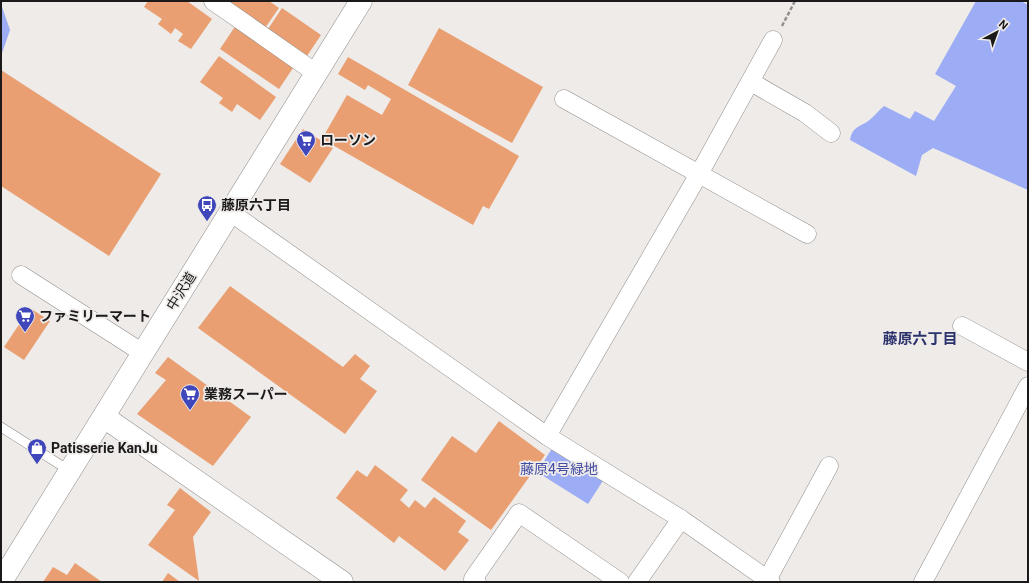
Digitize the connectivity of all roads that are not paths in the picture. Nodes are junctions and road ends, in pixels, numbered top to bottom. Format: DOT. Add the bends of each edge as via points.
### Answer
graph roads {
  1 [pos="213,1"];
  2 [pos="361,1"];
  3 [pos="773,40"];
  4 [pos="316,73"];
  5 [pos="751,82"];
  6 [pos="564,99"];
  7 [pos="831,133"];
  8 [pos="699,174"];
  9 [pos="230,212"];
  10 [pos="807,234"];
  11 [pos="21,275"];
  12 [pos="962,326"];
  13 [pos="143,353"];
  14 [pos="1028,362"];
  15 [pos="1028,386"];
  16 [pos="104,417"];
  17 [pos="1,427"];
  18 [pos="547,436"];
  19 [pos="829,466"];
  20 [pos="70,472"];
  21 [pos="681,519"];
  22 [pos="928,580"];
  23 [pos="769,581"];
  24 [pos="1,582"];
  25 [pos="342,582"];
  26 [pos="477,582"];
  27 [pos="620,582"];
  28 [pos="637,582"];
  1 -- 4 [label="street"];
  2 -- 4 [label="street, 中沢道"];
  3 -- 5 [label="street"];
  4 -- 9 [label="street, 中沢道"];
  5 -- 7 [label="street" via="805,113"];
  5 -- 8 [label="street"];
  6 -- 8 [label="street"];
  8 -- 10 [label="street"];
  8 -- 18 [label="street"];
  9 -- 13 [label="street, 中沢道"];
  9 -- 18 [label="street"];
  11 -- 13 [label="street"];
  12 -- 14 [label="street"];
  13 -- 16 [label="street, 中沢道"];
  15 -- 22 [label="street"];
  16 -- 20 [label="street, 中沢道"];
  16 -- 25 [label="street"];
  17 -- 20 [label="lane"];
  18 -- 21 [label="street"];
  19 -- 23 [label="street"];
  20 -- 24 [label="street, 中沢道"];
  21 -- 23 [label="street"];
  21 -- 28 [label="street"];
  26 -- 27 [label="street" via="473,579 519,513"];
}
